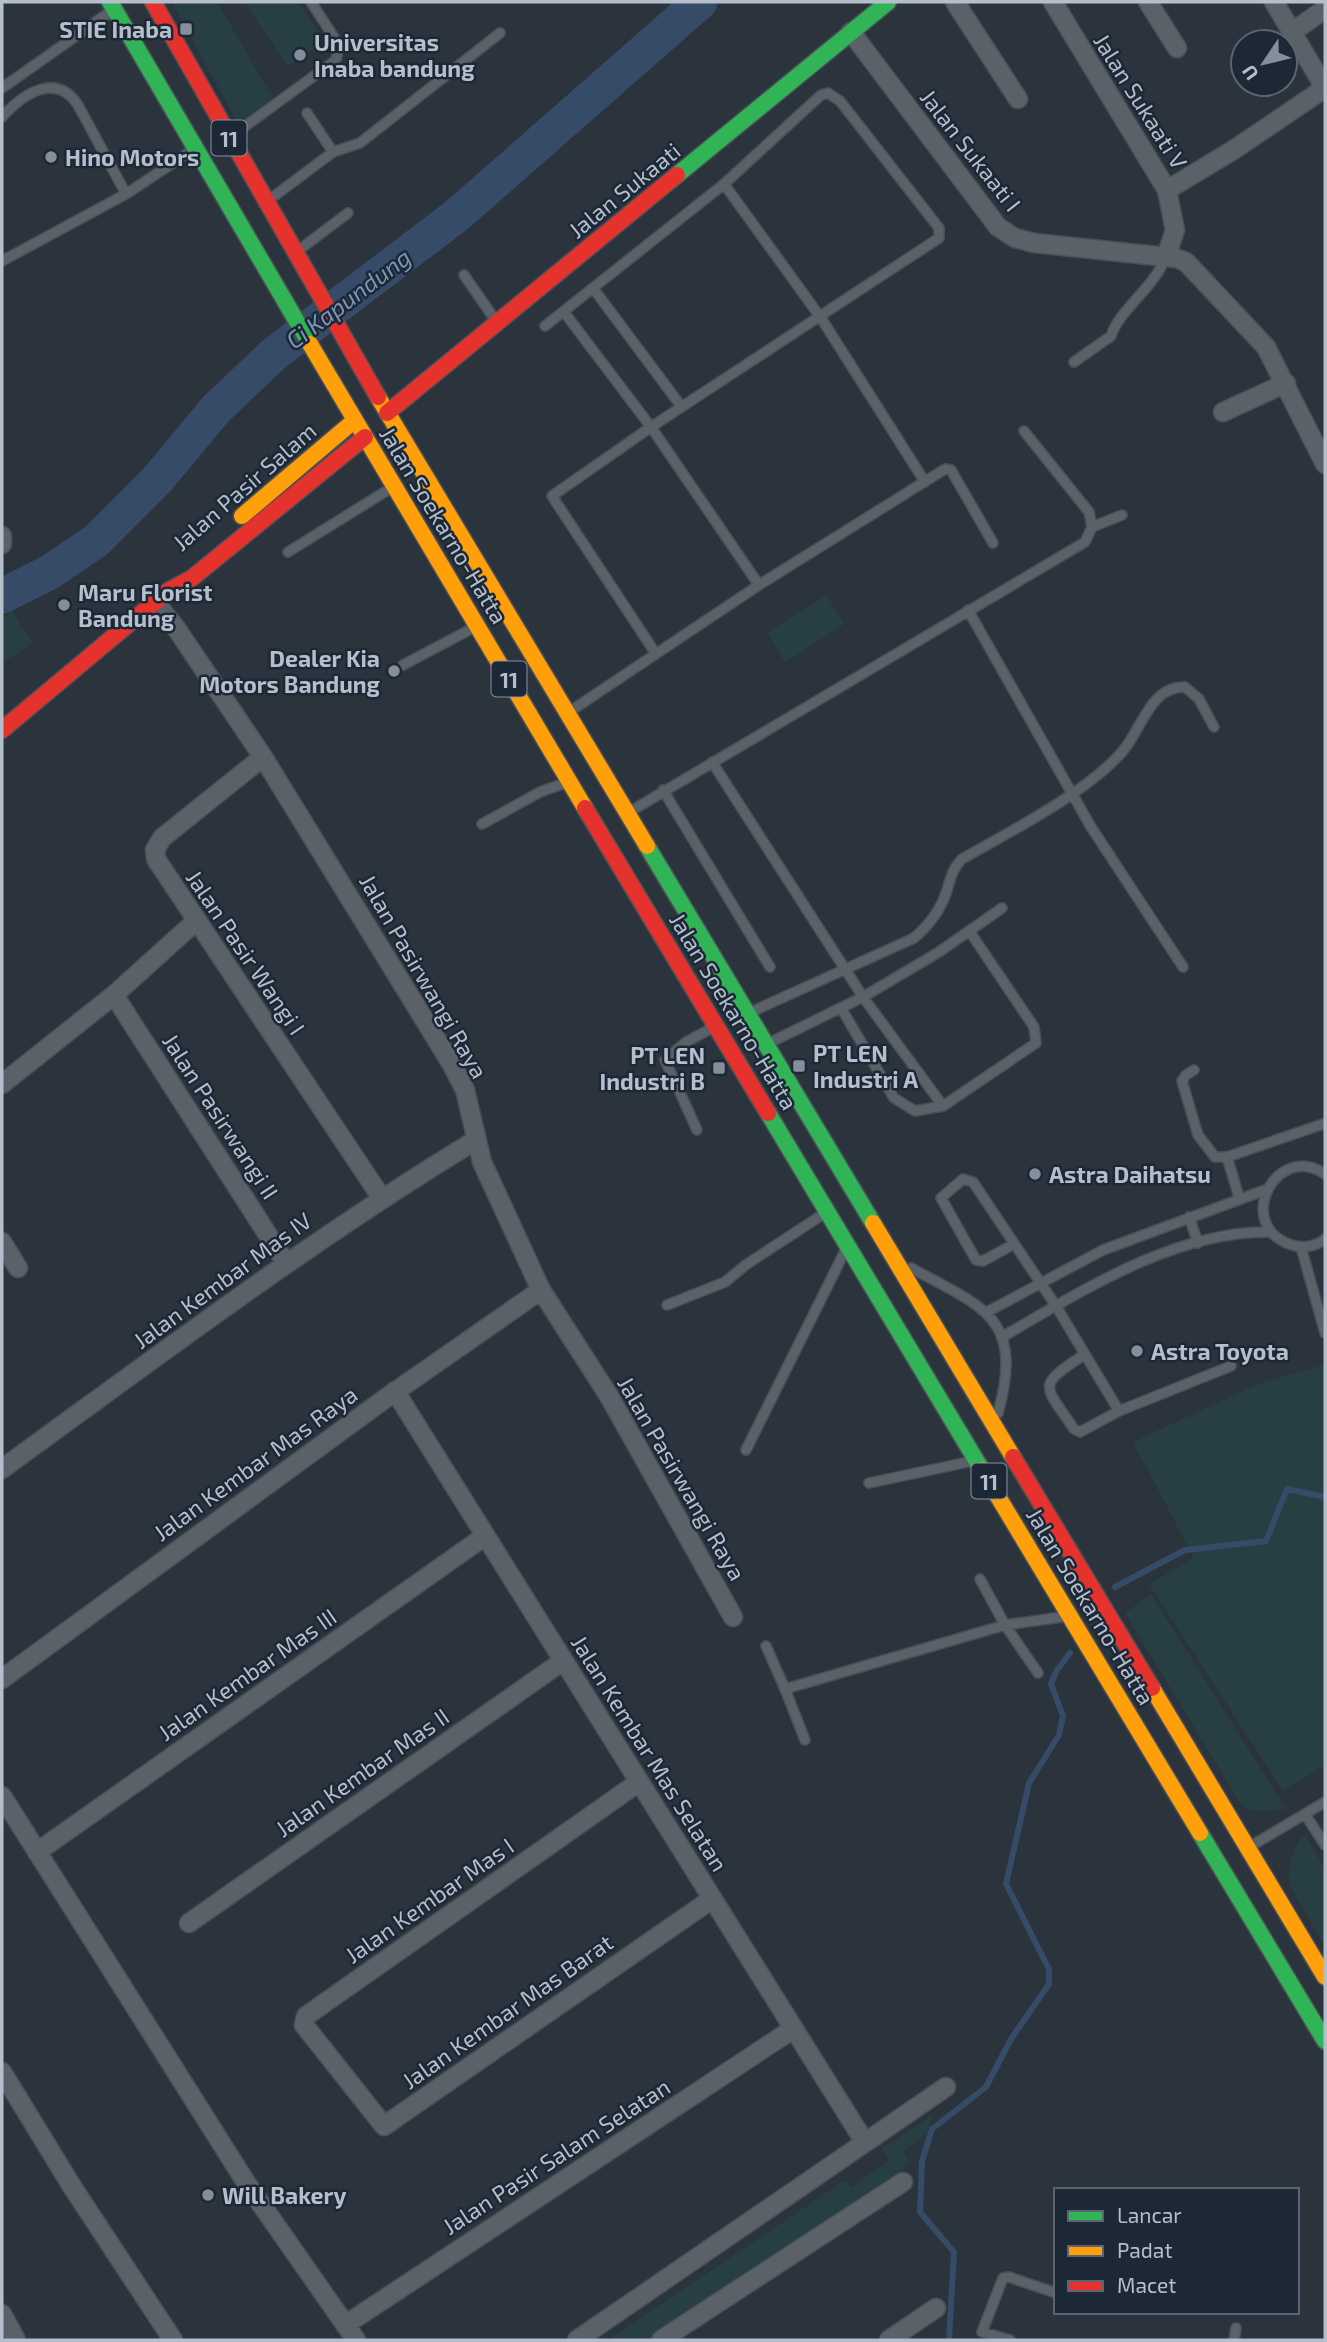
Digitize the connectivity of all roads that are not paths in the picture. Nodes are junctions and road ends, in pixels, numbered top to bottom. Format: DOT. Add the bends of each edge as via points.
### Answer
graph roads {
  1 [pos="153,2"];
  2 [pos="311,2"];
  3 [pos="888,2"];
  4 [pos="955,2"];
  5 [pos="1053,2"];
  6 [pos="1148,2"];
  7 [pos="1274,2"];
  8 [pos="112,6"];
  9 [pos="1325,9"];
  10 [pos="1290,28"];
  11 [pos="1298,28"];
  12 [pos="851,32"];
  13 [pos="500,33"];
  14 [pos="1299,44"];
  15 [pos="1177,48"];
  16 [pos="2,88"];
  17 [pos="1325,88"];
  18 [pos="1018,99"];
  19 [pos="307,113"];
  20 [pos="2,117"];
  21 [pos="229,138"];
  22 [pos="194,149"];
  23 [pos="333,152"];
  24 [pos="724,184"];
  25 [pos="1167,190"];
  26 [pos="126,194"];
  27 [pos="265,203"];
  28 [pos="348,213"];
  29 [pos="295,253"];
  30 [pos="1166,257"];
  31 [pos="2,261"];
  32 [pos="464,275"];
  33 [pos="593,288"];
  34 [pos="564,312"];
  35 [pos="821,318"];
  36 [pos="497,323"];
  37 [pos="545,326"];
  38 [pos="1074,362"];
  39 [pos="1286,383"];
  40 [pos="681,406"];
  41 [pos="1223,412"];
  42 [pos="387,413"];
  43 [pos="355,419"];
  44 [pos="650,427"];
  45 [pos="1024,431"];
  46 [pos="365,437"];
  47 [pos="1325,464"];
  48 [pos="925,482"];
  49 [pos="394,486"];
  50 [pos="1122,515"];
  51 [pos="1092,527"];
  52 [pos="993,543"];
  53 [pos="288,552"];
  54 [pos="759,585"];
  55 [pos="161,596"];
  56 [pos="968,610"];
  57 [pos="477,626"];
  58 [pos="656,654"];
  59 [pos="403,665"];
  60 [pos="569,712"];
  61 [pos="1214,727"];
  62 [pos="2,730"];
  63 [pos="263,757"];
  64 [pos="712,762"];
  65 [pos="570,781"];
  66 [pos="663,790"];
  67 [pos="1072,793"];
  68 [pos="629,812"];
  69 [pos="482,824"];
  70 [pos="684,902"];
  71 [pos="1002,908"];
  72 [pos="195,921"];
  73 [pos="653,922"];
  74 [pos="970,932"];
  75 [pos="770,967"];
  76 [pos="1183,967"];
  77 [pos="846,971"];
  78 [pos="114,995"];
  79 [pos="863,997"];
  80 [pos="841,1008"];
  81 [pos="750,1013"];
  82 [pos="716,1026"];
  83 [pos="768,1043"];
  84 [pos="1194,1070"];
  85 [pos="2,1084"];
  86 [pos="943,1106"];
  87 [pos="1323,1124"];
  88 [pos="697,1130"];
  89 [pos="476,1140"];
  90 [pos="1227,1157"];
  91 [pos="1325,1174"];
  92 [pos="1265,1190"];
  93 [pos="381,1197"];
  94 [pos="1239,1197"];
  95 [pos="828,1212"];
  96 [pos="1189,1217"];
  97 [pos="1271,1232"];
  98 [pos="1325,1239"];
  99 [pos="2,1242"];
  100 [pos="1198,1243"];
  101 [pos="1014,1244"];
  102 [pos="847,1245"];
  103 [pos="1301,1247"];
  104 [pos="897,1260"];
  105 [pos="286,1263"];
  106 [pos="18,1268"];
  107 [pos="1040,1282"];
  108 [pos="541,1290"];
  109 [pos="667,1305"];
  110 [pos="1056,1306"];
  111 [pos="986,1312"];
  112 [pos="1325,1333"];
  113 [pos="1004,1336"];
  114 [pos="1085,1354"];
  115 [pos="1231,1366"];
  116 [pos="395,1391"];
  117 [pos="1119,1411"];
  118 [pos="995,1423"];
  119 [pos="746,1450"];
  120 [pos="977,1461"];
  121 [pos="2,1469"];
  122 [pos="869,1483"];
  123 [pos="485,1536"];
  124 [pos="980,1579"];
  125 [pos="733,1617"];
  126 [pos="1071,1617"];
  127 [pos="1005,1625"];
  128 [pos="766,1646"];
  129 [pos="563,1661"];
  130 [pos="1038,1673"];
  131 [pos="2,1679"];
  132 [pos="785,1689"];
  133 [pos="805,1740"];
  134 [pos="639,1782"];
  135 [pos="2,1796"];
  136 [pos="1325,1802"];
  137 [pos="1305,1814"];
  138 [pos="1325,1845"];
  139 [pos="1248,1848"];
  140 [pos="37,1852"];
  141 [pos="712,1899"];
  142 [pos="189,1923"];
  143 [pos="1325,1977"];
  144 [pos="793,2029"];
  145 [pos="1325,2041"];
  146 [pos="2,2072"];
  147 [pos="342,2076"];
  148 [pos="946,2087"];
  149 [pos="863,2141"];
  150 [pos="903,2182"];
  151 [pos="1054,2292"];
  152 [pos="936,2308"];
  153 [pos="2,2314"];
  154 [pos="345,2325"];
  155 [pos="1236,2328"];
  156 [pos="16,2340"];
  157 [pos="173,2340"];
  158 [pos="356,2340"];
  159 [pos="577,2340"];
  160 [pos="661,2340"];
  161 [pos="889,2340"];
  162 [pos="1010,2340"];
  163 [pos="1234,2340"];
  1 -- 21 [label="main road, Jalan Soekarno-Hatta / 11"];
  2 -- 21 [label="lane" via="334,35 338,46 335,60"];
  3 -- 12 [label="main road, Jalan Sukaati"];
  4 -- 18 [label="street"];
  5 -- 25 [label="street, Jalan Sukaati V"];
  6 -- 15 [label="street"];
  7 -- 10 [label="street"];
  8 -- 16 [label="lane"];
  8 -- 22 [label="main road, Jalan Soekarno-Hatta / 11"];
  9 -- 11 [label="street"];
  12 -- 30 [label="street, Jalan Sukaati I" via="998,227 1015,238 1043,244"];
  12 -- 36 [label="main road, Jalan Sukaati"];
  13 -- 23 [label="lane" via="360,143"];
  14 -- 17 [label="street"];
  17 -- 25 [label="street"];
  19 -- 23 [label="lane"];
  20 -- 26 [label="lane" via="10,107 47,86 59,86 78,105"];
  21 -- 27 [label="main road, Jalan Soekarno-Hatta / 11"];
  22 -- 26 [label="lane"];
  22 -- 43 [label="main road, Jalan Soekarno-Hatta / 11"];
  23 -- 27 [label="lane"];
  24 -- 33 [label="lane"];
  24 -- 35 [label="lane"];
  24 -- 35 [label="lane" via="813,101 828,93 840,100 939,228 939,238"];
  25 -- 30 [label="street, Jalan Sukaati V" via="1175,230"];
  26 -- 31 [label="lane"];
  27 -- 29 [label="main road, Jalan Soekarno-Hatta / 11"];
  28 -- 29 [label="lane"];
  29 -- 42 [label="main road, Jalan Soekarno-Hatta / 11"];
  30 -- 38 [label="lane" via="1152,284 1113,326 1111,336"];
  30 -- 39 [label="street, Jalan Sukaati I" via="1198,271 1223,304 1255,332"];
  32 -- 36 [label="lane"];
  33 -- 34 [label="lane"];
  33 -- 40 [label="lane"];
  34 -- 37 [label="lane"];
  34 -- 44 [label="lane"];
  35 -- 40 [label="lane"];
  35 -- 48 [label="lane"];
  36 -- 42 [label="main road, Jalan Sukaati"];
  39 -- 41 [label="street"];
  39 -- 47 [label="street, Jalan Sukaati I"];
  40 -- 44 [label="lane"];
  42 -- 60 [label="main road, Jalan Soekarno-Hatta / 11"];
  43 -- 46 [label="main road, Jalan Soekarno-Hatta / 11"];
  43 -- 55 [label="main road, Jalan Pasir Salam" via="183,567"];
  44 -- 54 [label="lane"];
  44 -- 58 [label="lane" via="552,496"];
  45 -- 51 [label="lane" via="1089,512"];
  46 -- 49 [label="main road, Jalan Soekarno-Hatta / 11"];
  46 -- 55 [label="main road, Jalan Pasir Salam" via="192,578"];
  48 -- 52 [label="lane" via="951,470"];
  48 -- 54 [label="lane"];
  49 -- 53 [label="lane"];
  49 -- 57 [label="main road, Jalan Soekarno-Hatta / 11"];
  50 -- 51 [label="lane"];
  51 -- 56 [label="lane" via="1085,542"];
  54 -- 58 [label="lane"];
  55 -- 62 [label="main road, Jalan Pasir Salam"];
  55 -- 63 [label="street, Jalan Pasirwangi Raya" via="176,628"];
  56 -- 64 [label="lane"];
  56 -- 67 [label="lane"];
  57 -- 59 [label="lane"];
  57 -- 65 [label="main road, Jalan Soekarno-Hatta / 11"];
  58 -- 60 [label="lane"];
  60 -- 68 [label="main road, Jalan Soekarno-Hatta / 11"];
  61 -- 67 [label="lane" via="1199,699 1185,687 1173,686 1158,695 1124,750"];
  63 -- 72 [label="street, Jalan Pasir Wangi I" via="162,838 155,850 156,859"];
  63 -- 89 [label="street, Jalan Pasirwangi Raya" via="452,1063 465,1090"];
  64 -- 66 [label="lane"];
  64 -- 77 [label="lane"];
  65 -- 69 [label="lane"];
  65 -- 73 [label="main road, Jalan Soekarno-Hatta / 11"];
  66 -- 68 [label="lane"];
  66 -- 75 [label="lane"];
  67 -- 76 [label="lane"];
  67 -- 77 [label="lane" via="962,859 927,927 897,948"];
  68 -- 70 [label="main road, Jalan Soekarno-Hatta / 11"];
  70 -- 73 [label="main road"];
  70 -- 81 [label="main road, Jalan Soekarno-Hatta / 11"];
  71 -- 74 [label="lane"];
  72 -- 78 [label="street"];
  72 -- 93 [label="street, Jalan Pasir Wangi I"];
  73 -- 82 [label="main road, Jalan Soekarno-Hatta / 11"];
  74 -- 79 [label="lane"];
  74 -- 86 [label="lane" via="1034,1027 1036,1043"];
  77 -- 79 [label="lane"];
  77 -- 81 [label="lane"];
  78 -- 85 [label="street"];
  78 -- 105 [label="street, Jalan Pasirwangi II"];
  79 -- 80 [label="lane"];
  79 -- 86 [label="lane"];
  80 -- 83 [label="lane"];
  80 -- 86 [label="lane" via="894,1098 915,1111"];
  81 -- 83 [label="main road, Jalan Soekarno-Hatta / 11"];
  82 -- 88 [label="lane" via="665,1060"];
  82 -- 95 [label="main road, Jalan Soekarno-Hatta / 11"];
  83 -- 104 [label="main road, Jalan Soekarno-Hatta / 11"];
  84 -- 90 [label="lane" via="1182,1082 1198,1135 1210,1154"];
  87 -- 90 [label="lane"];
  89 -- 93 [label="street, Jalan Kembar Mas IV"];
  89 -- 108 [label="street, Jalan Pasirwangi Raya"];
  90 -- 94 [label="lane"];
  91 -- 92 [label="lane" via="1307,1166 1294,1167 1282,1171"];
  92 -- 94 [label="lane"];
  92 -- 97 [label="lane" via="1264,1219"];
  93 -- 105 [label="street, Jalan Kembar Mas IV"];
  94 -- 96 [label="lane"];
  95 -- 102 [label="main road, Jalan Soekarno-Hatta / 11"];
  95 -- 109 [label="lane" via="725,1282"];
  96 -- 100 [label="lane"];
  96 -- 107 [label="lane" via="1103,1250"];
  97 -- 100 [label="lane" via="1245,1232"];
  97 -- 103 [label="lane" via="1281,1241"];
  98 -- 103 [label="lane"];
  99 -- 106 [label="street"];
  100 -- 110 [label="lane" via="1116,1273"];
  101 -- 101 [label="lane" via="973,1182 963,1179 941,1198 976,1260 983,1261"];
  101 -- 107 [label="lane"];
  102 -- 119 [label="lane"];
  102 -- 120 [label="main road, Jalan Soekarno-Hatta / 11"];
  103 -- 112 [label="lane"];
  104 -- 111 [label="lane" via="969,1297"];
  104 -- 118 [label="main road, Jalan Soekarno-Hatta / 11"];
  105 -- 121 [label="street, Jalan Kembar Mas IV"];
  107 -- 110 [label="lane"];
  107 -- 111 [label="lane"];
  108 -- 116 [label="street, Jalan Kembar Mas Raya"];
  108 -- 125 [label="street, Jalan Pasirwangi Raya" via="609,1396"];
  110 -- 113 [label="lane"];
  110 -- 114 [label="lane"];
  111 -- 113 [label="lane"];
  113 -- 118 [label="lane" via="1007,1376"];
  114 -- 117 [label="lane"];
  114 -- 117 [label="lane" via="1052,1376 1048,1390 1074,1430 1080,1432"];
  115 -- 117 [label="lane"];
  116 -- 123 [label="street, Jalan Kembar Mas Selatan"];
  116 -- 131 [label="street, Jalan Kembar Mas Raya"];
  118 -- 139 [label="main road, Jalan Soekarno-Hatta / 11"];
  120 -- 122 [label="lane"];
  120 -- 126 [label="main road, Jalan Soekarno-Hatta / 11"];
  123 -- 129 [label="street, Jalan Kembar Mas Selatan"];
  123 -- 140 [label="street, Jalan Kembar Mas III"];
  124 -- 127 [label="lane"];
  126 -- 127 [label="lane"];
  126 -- 145 [label="main road, Jalan Soekarno-Hatta / 11"];
  127 -- 130 [label="lane"];
  127 -- 132 [label="lane"];
  128 -- 132 [label="lane"];
  129 -- 134 [label="street, Jalan Kembar Mas Selatan"];
  129 -- 142 [label="street, Jalan Kembar Mas II"];
  132 -- 133 [label="lane"];
  134 -- 141 [label="street, Jalan Kembar Mas Selatan"];
  134 -- 147 [label="street, Jalan Kembar Mas I" via="306,2016 304,2025"];
  135 -- 140 [label="street"];
  136 -- 137 [label="lane"];
  137 -- 138 [label="lane"];
  137 -- 139 [label="lane"];
  139 -- 143 [label="main road, Jalan Soekarno-Hatta / 11"];
  140 -- 154 [label="street" via="247,2184"];
  141 -- 144 [label="street, Jalan Kembar Mas Selatan"];
  141 -- 147 [label="street, Jalan Kembar Mas Barat" via="384,2126"];
  144 -- 149 [label="street, Jalan Kembar Mas Selatan"];
  144 -- 154 [label="street, Jalan Pasir Salam Selatan"];
  146 -- 157 [label="street"];
  148 -- 149 [label="street"];
  149 -- 159 [label="street"];
  150 -- 160 [label="street"];
  151 -- 162 [label="lane" via="1003,2278 982,2332"];
  152 -- 161 [label="street"];
  153 -- 156 [label="street"];
  154 -- 158 [label="street"];
  155 -- 163 [label="lane"];
}
